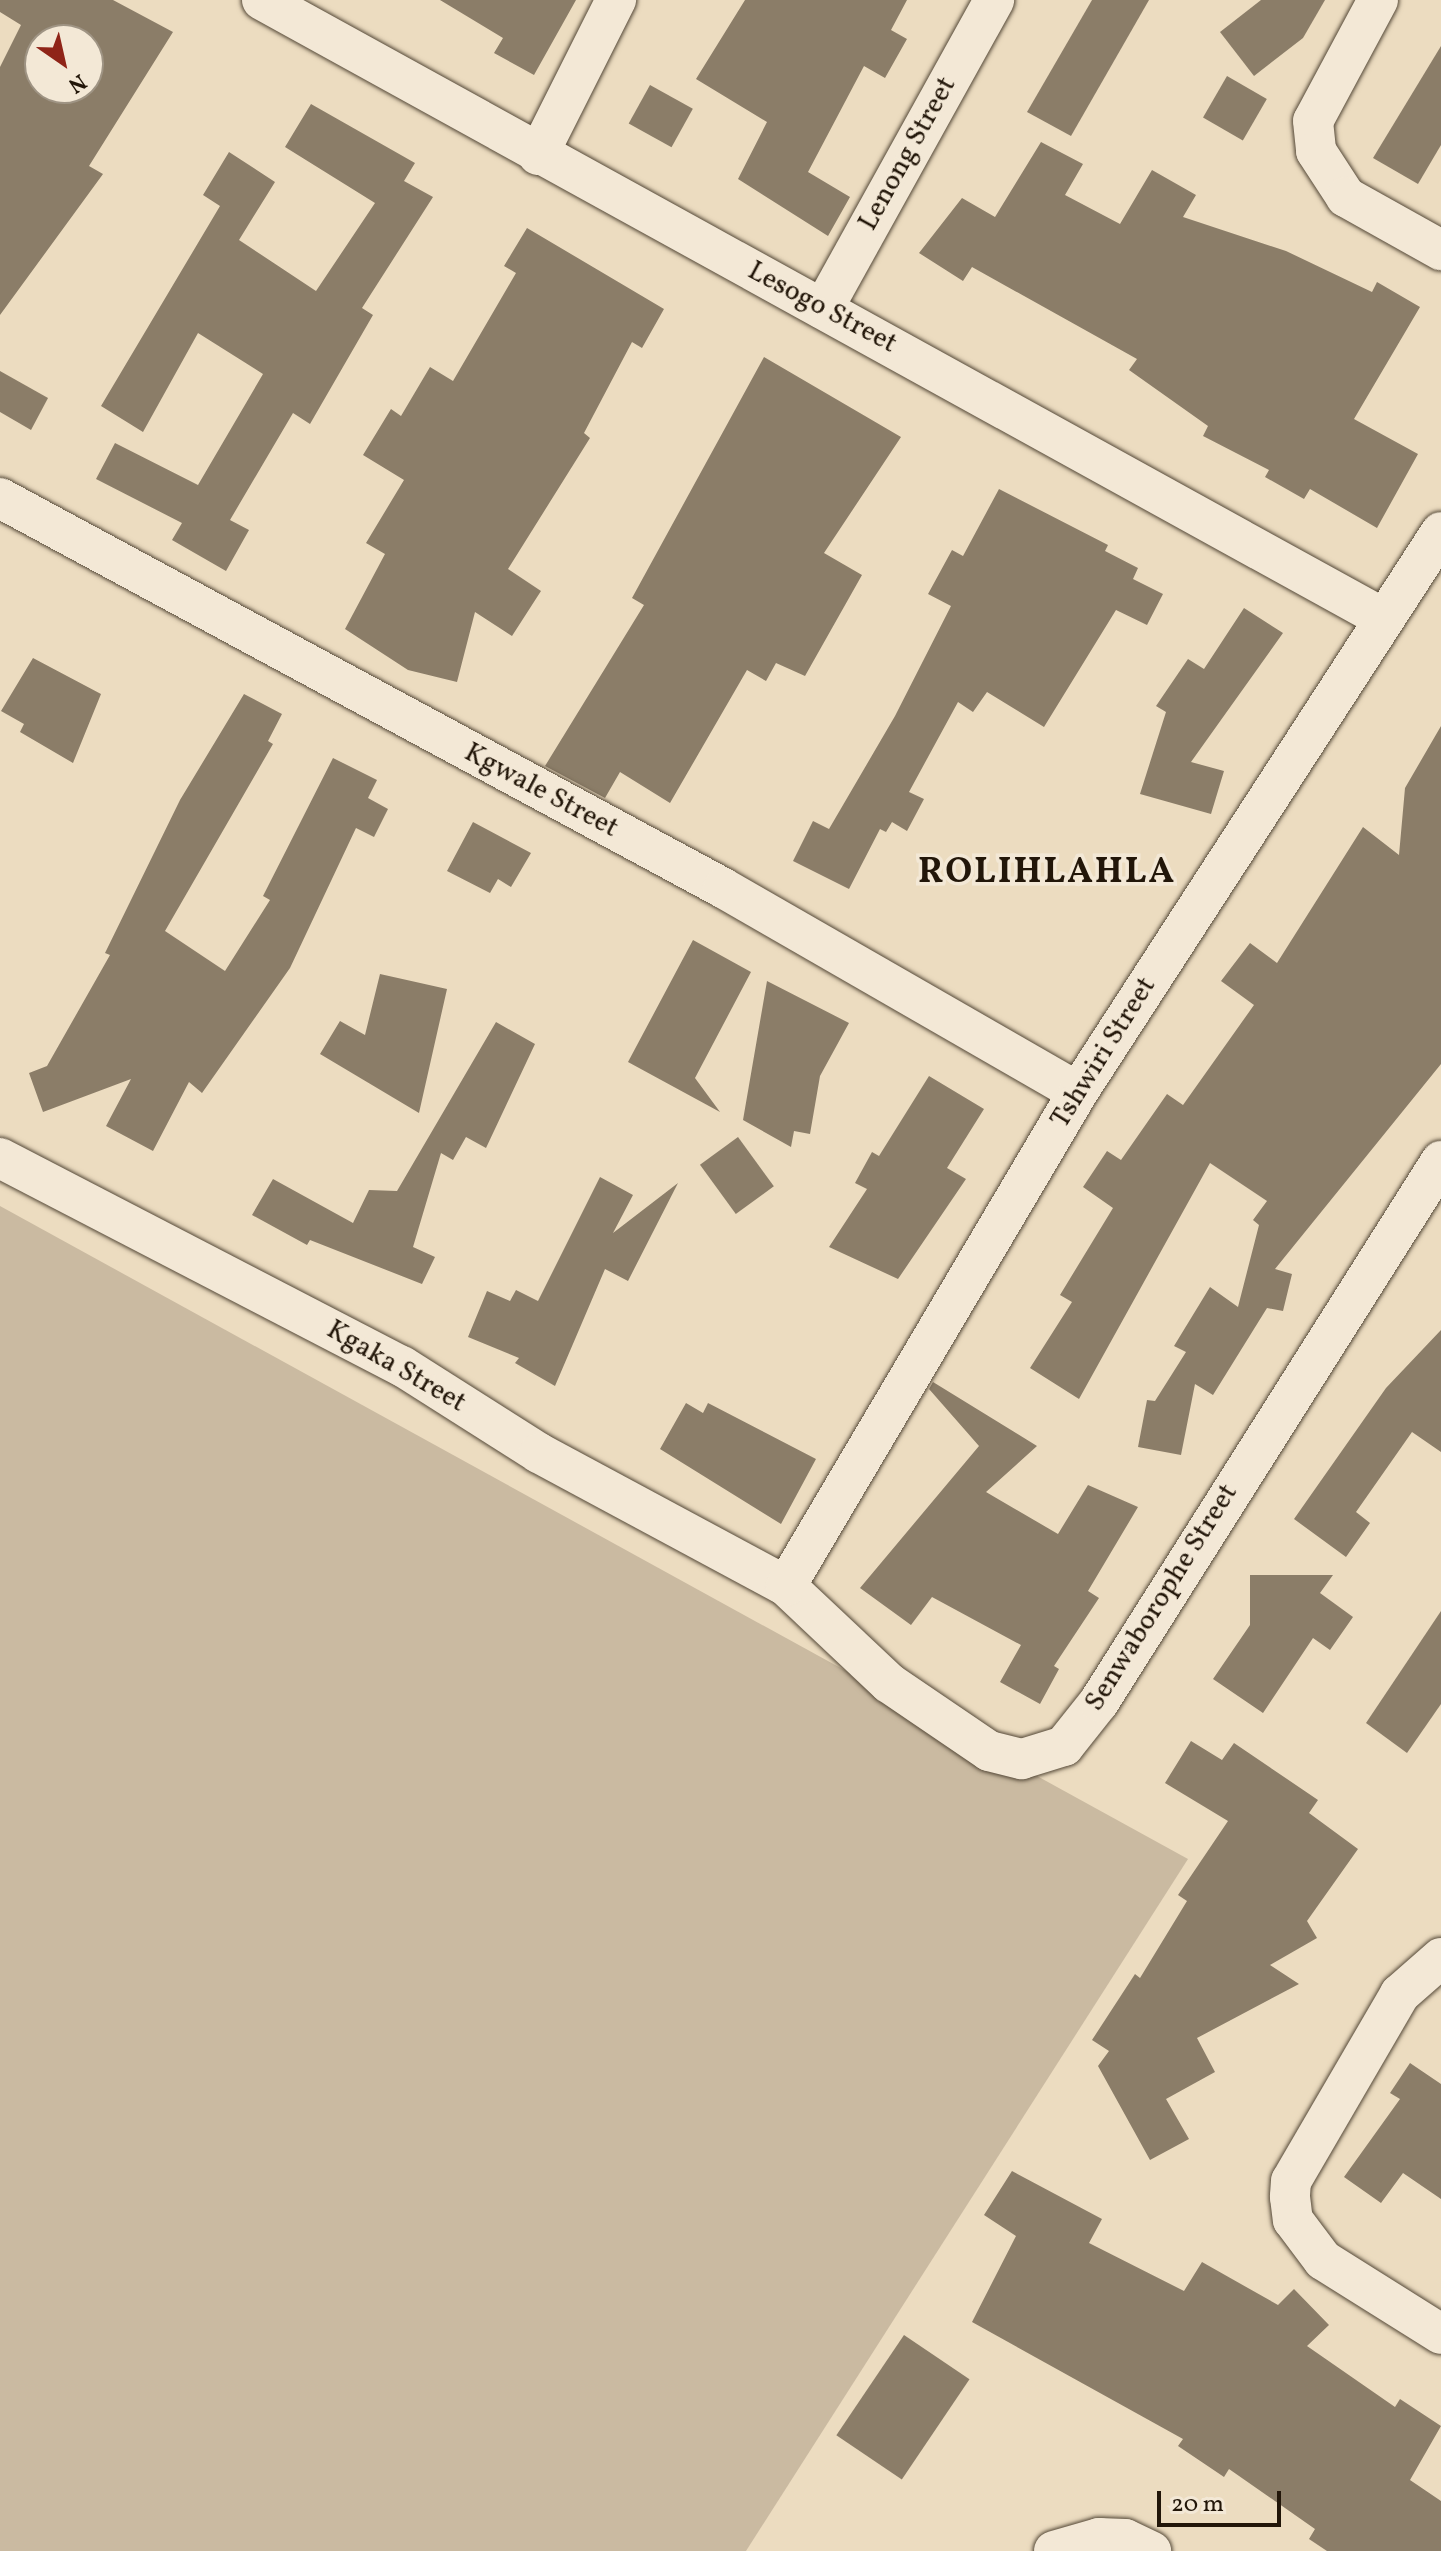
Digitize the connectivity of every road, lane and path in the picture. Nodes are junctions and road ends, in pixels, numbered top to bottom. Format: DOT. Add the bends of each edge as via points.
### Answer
graph roads {
  1 [pos="262,0"];
  2 [pos="616,0"];
  3 [pos="994,0"];
  4 [pos="1378,0"];
  5 [pos="538,155"];
  6 [pos="1441,250"];
  7 [pos="823,309"];
  8 [pos="0,498"];
  9 [pos="1441,532"];
  10 [pos="1381,617"];
  11 [pos="1078,1092"];
  12 [pos="0,1158"];
  13 [pos="1441,1161"];
  14 [pos="786,1586"];
  15 [pos="1441,1958"];
  16 [pos="1441,2334"];
  17 [pos="1054,2551"];
  18 [pos="1151,2551"];
  1 -- 5 [label="street, Lesogo Street"];
  2 -- 5 [label="street"];
  3 -- 7 [label="street, Lenong Street"];
  4 -- 6 [label="street" via="1313,121 1316,151 1346,197"];
  5 -- 7 [label="street, Lesogo Street"];
  7 -- 10 [label="street, Lesogo Street"];
  8 -- 11 [label="street, Kgwale Street" via="723,888"];
  9 -- 10 [label="street, Tshwiri Street"];
  10 -- 11 [label="street, Tshwiri Street"];
  11 -- 14 [label="street, Tshwiri Street"];
  12 -- 14 [label="street, Kgaka Street" via="402,1366 539,1453"];
  13 -- 14 [label="street, Senwaborophe Street" via="1064,1746 1022,1759 989,1751 853,1654"];
  15 -- 16 [label="street" via="1400,1994 1291,2181 1290,2197 1293,2220 1323,2260"];
  17 -- 18 [label="street" via="1099,2538"];
}
